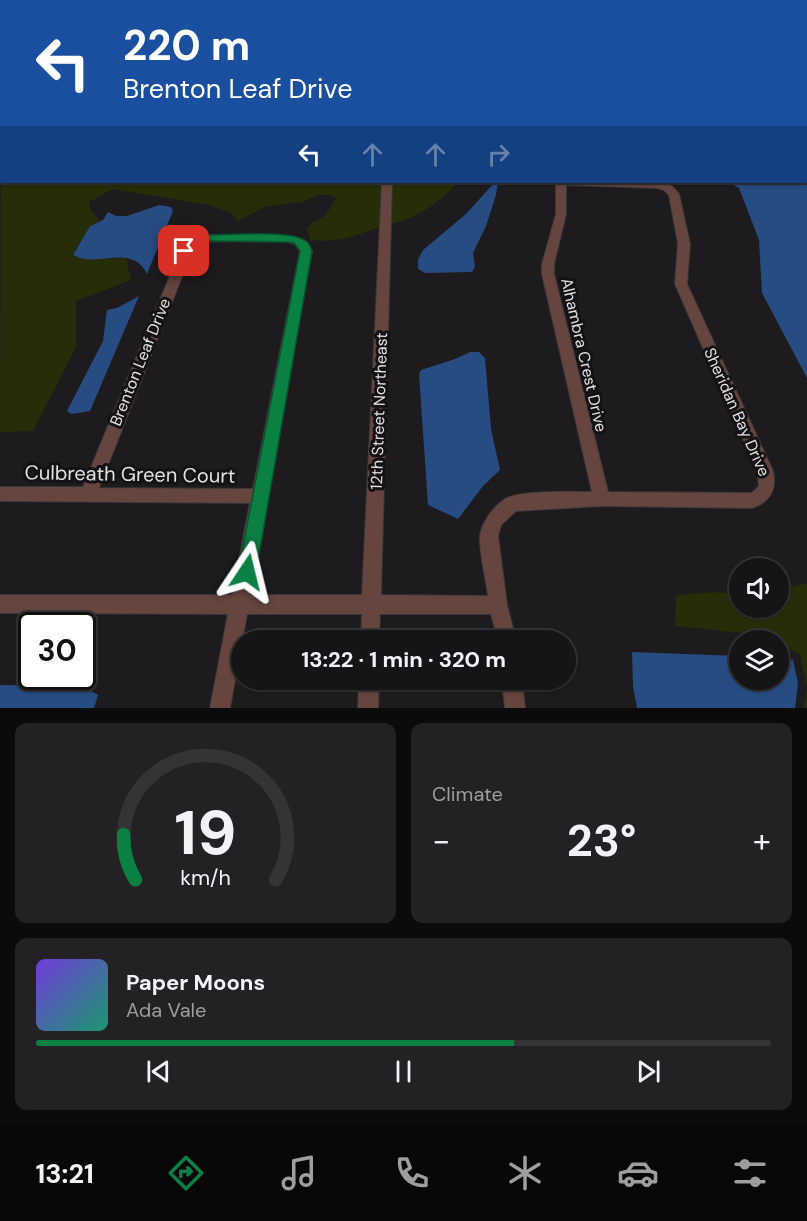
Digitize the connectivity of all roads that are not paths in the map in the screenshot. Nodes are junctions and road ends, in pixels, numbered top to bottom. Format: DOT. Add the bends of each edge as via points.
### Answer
graph roads {
  1 [pos="387,183"];
  2 [pos="561,183"];
  3 [pos="593,183"];
  4 [pos="0,494"];
  5 [pos="88,494"];
  6 [pos="260,496"];
  7 [pos="602,500"];
  8 [pos="0,604"];
  9 [pos="372,604"];
  10 [pos="238,605"];
  11 [pos="498,605"];
  12 [pos="371,630"];
  13 [pos="504,630"];
  14 [pos="369,690"];
  15 [pos="513,690"];
  16 [pos="220,708"];
  17 [pos="368,708"];
  18 [pos="515,708"];
  1 -- 9 [label="street, 12th Street Northeast"];
  2 -- 7 [label="street, Alhambra Crest Drive" via="561,214 548,274"];
  3 -- 7 [label="street, Sheridan Bay Drive" via="658,185 674,194 683,228 681,284 765,471 768,486 764,494 752,501"];
  4 -- 5 [label="street, Culbreath Green Court"];
  5 -- 6 [label="street, Culbreath Green Court"];
  5 -- 6 [label="street, Brenton Leaf Drive" via="189,244 209,238 288,238 304,245 306,251"];
  6 -- 10 [label="street, Brenton Leaf Drive"];
  7 -- 11 [label="street, Sheridan Bay Drive" via="511,504 494,521 489,536"];
  8 -- 10 [label="street"];
  9 -- 10 [label="street"];
  9 -- 11 [label="street"];
  9 -- 12 [label="street, 12th Street Northeast"];
  10 -- 16 [label="street, Brenton Leaf Drive"];
  11 -- 13 [label="street, Sheridan Bay Drive"];
  14 -- 17 [label="street"];
  15 -- 18 [label="street"];
}
